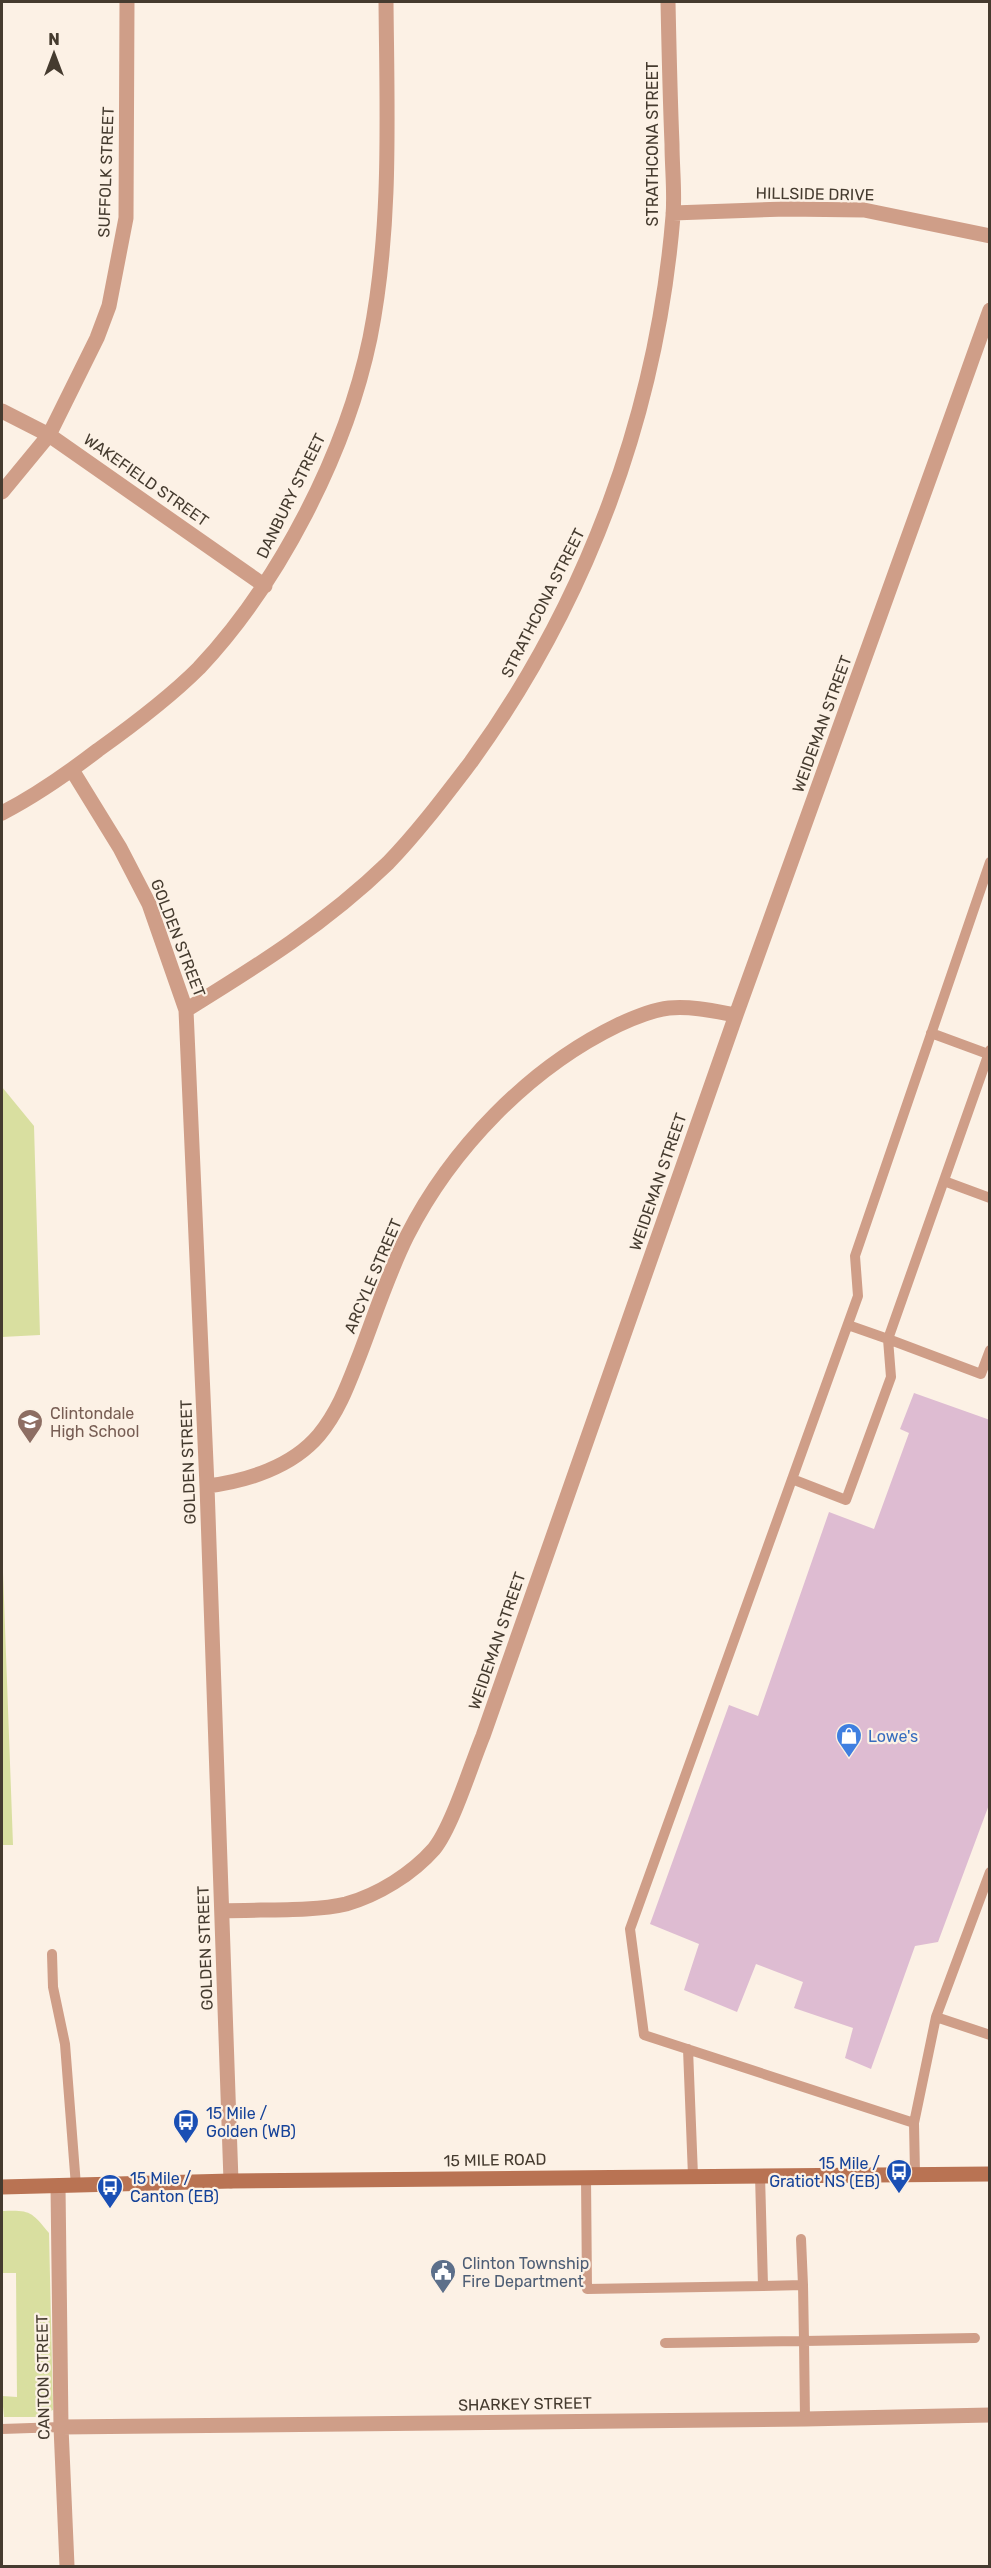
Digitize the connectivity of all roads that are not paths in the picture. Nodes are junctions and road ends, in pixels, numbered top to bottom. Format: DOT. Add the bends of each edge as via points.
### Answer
graph roads {
  1 [pos="127,2"];
  2 [pos="386,2"];
  3 [pos="668,2"];
  4 [pos="673,213"];
  5 [pos="990,236"];
  6 [pos="990,310"];
  7 [pos="2,411"];
  8 [pos="49,435"];
  9 [pos="2,492"];
  10 [pos="265,585"];
  11 [pos="72,770"];
  12 [pos="2,813"];
  13 [pos="990,862"];
  14 [pos="186,1010"];
  15 [pos="736,1015"];
  16 [pos="932,1034"];
  17 [pos="989,1052"];
  18 [pos="944,1181"];
  19 [pos="990,1198"];
  20 [pos="848,1325"];
  21 [pos="888,1339"];
  22 [pos="990,1350"];
  23 [pos="792,1479"];
  24 [pos="207,1486"];
  25 [pos="990,1872"];
  26 [pos="222,1911"];
  27 [pos="52,1954"];
  28 [pos="936,2017"];
  29 [pos="990,2035"];
  30 [pos="688,2049"];
  31 [pos="914,2123"];
  32 [pos="915,2174"];
  33 [pos="990,2174"];
  34 [pos="760,2175"];
  35 [pos="693,2176"];
  36 [pos="586,2177"];
  37 [pos="231,2181"];
  38 [pos="58,2186"];
  39 [pos="76,2186"];
  40 [pos="2,2187"];
  41 [pos="801,2239"];
  42 [pos="803,2285"];
  43 [pos="763,2286"];
  44 [pos="975,2338"];
  45 [pos="804,2342"];
  46 [pos="665,2343"];
  47 [pos="990,2415"];
  48 [pos="805,2419"];
  49 [pos="61,2427"];
  50 [pos="2,2429"];
  51 [pos="67,2566"];
  1 -- 8 [label="street, SUFFOLK STREET" via="126,218 118,266 97,338"];
  2 -- 10 [label="street, DANBURY STREET" via="387,140 382,241 370,337 331,462"];
  3 -- 4 [label="street, STRATHCONA STREET"];
  4 -- 5 [label="street, HILLSIDE DRIVE" via="864,210"];
  4 -- 14 [label="street, STRATHCONA STREET" via="663,296 629,450 592,551 518,692 448,793 388,862 287,948"];
  6 -- 15 [label="street, WEIDEMAN STREET"];
  7 -- 8 [label="street, WAKEFIELD STREET"];
  8 -- 9 [label="street, SUFFOLK STREET"];
  8 -- 10 [label="street, WAKEFIELD STREET"];
  10 -- 11 [label="street, DANBURY STREET" via="198,668 148,714"];
  11 -- 12 [label="street, DANBURY STREET"];
  11 -- 14 [label="street, GOLDEN STREET" via="149,904"];
  13 -- 16 [label="lane"];
  14 -- 24 [label="street, GOLDEN STREET"];
  15 -- 24 [label="street, ARCYLE STREET" via="698,1007 668,1008 634,1018 583,1044 503,1108 448,1171 411,1227 338,1407 319,1436 290,1460 252,1477"];
  15 -- 26 [label="street, WEIDEMAN STREET" via="483,1736 434,1848 410,1871 380,1891 345,1904"];
  16 -- 17 [label="lane"];
  16 -- 20 [label="lane" via="855,1256 858,1296"];
  17 -- 18 [label="lane"];
  18 -- 19 [label="lane"];
  18 -- 21 [label="lane"];
  20 -- 21 [label="lane"];
  20 -- 23 [label="lane"];
  21 -- 22 [label="lane" via="981,1374"];
  21 -- 23 [label="lane" via="891,1377 846,1500"];
  23 -- 30 [label="lane" via="630,1929 644,2035"];
  24 -- 26 [label="street, GOLDEN STREET"];
  25 -- 28 [label="lane"];
  26 -- 37 [label="street, GOLDEN STREET"];
  27 -- 39 [label="lane" via="53,1987 65,2044"];
  28 -- 29 [label="lane"];
  28 -- 31 [label="lane"];
  30 -- 31 [label="lane"];
  30 -- 35 [label="lane"];
  31 -- 32 [label="lane"];
  32 -- 33 [label="main road, 15 MILE ROAD"];
  32 -- 34 [label="main road, 15 MILE ROAD"];
  34 -- 35 [label="main road, 15 MILE ROAD"];
  34 -- 43 [label="lane"];
  35 -- 36 [label="main road, 15 MILE ROAD"];
  36 -- 37 [label="main road, 15 MILE ROAD"];
  36 -- 43 [label="lane" via="587,2289"];
  37 -- 39 [label="main road, 15 MILE ROAD"];
  38 -- 39 [label="main road, 15 MILE ROAD"];
  38 -- 40 [label="main road, 15 MILE ROAD"];
  38 -- 49 [label="street, CANTON STREET"];
  41 -- 42 [label="lane"];
  42 -- 43 [label="lane"];
  42 -- 45 [label="lane"];
  44 -- 45 [label="lane"];
  45 -- 46 [label="lane"];
  45 -- 48 [label="lane"];
  47 -- 48 [label="street, SHARKEY STREET"];
  48 -- 49 [label="street, SHARKEY STREET"];
  49 -- 50 [label="lane"];
  49 -- 51 [label="street, CANTON STREET"];
}
